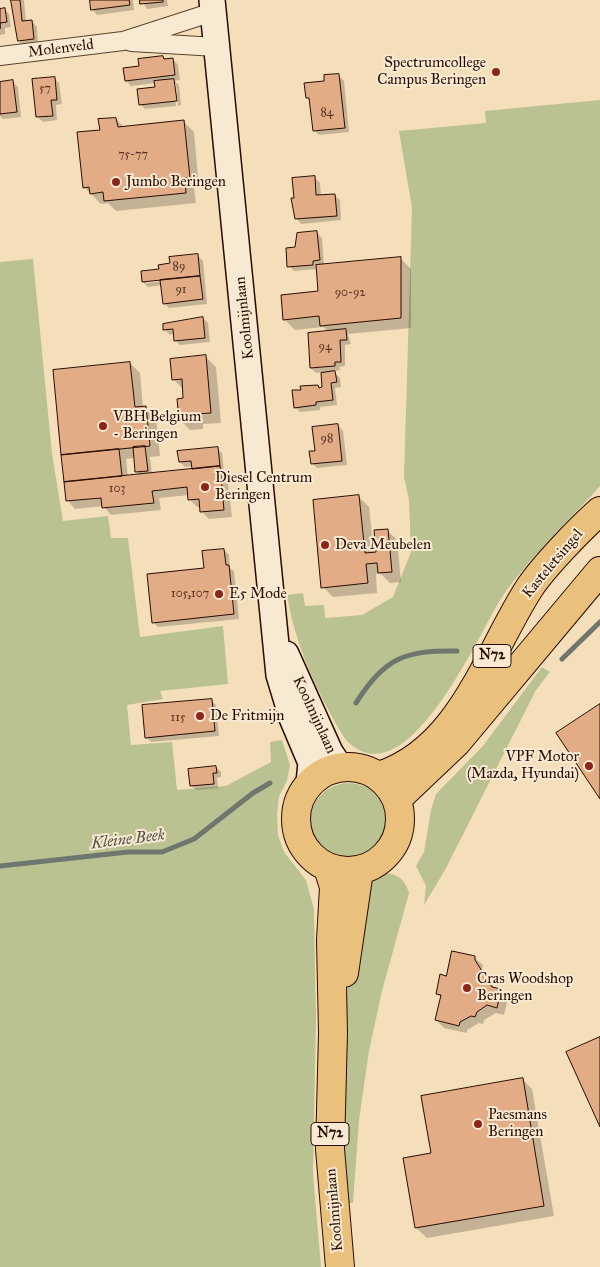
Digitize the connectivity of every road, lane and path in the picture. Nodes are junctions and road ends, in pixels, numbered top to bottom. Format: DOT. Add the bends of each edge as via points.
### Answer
graph roads {
  1 [pos="213,6"];
  2 [pos="123,41"];
  3 [pos="217,48"];
  4 [pos="0,56"];
  5 [pos="600,511"];
  6 [pos="600,571"];
  7 [pos="276,635"];
  8 [pos="340,767"];
  9 [pos="379,776"];
  10 [pos="309,784"];
  11 [pos="397,799"];
  12 [pos="328,868"];
  13 [pos="359,871"];
  14 [pos="333,1033"];
  15 [pos="340,1267"];
  1 -- 2 [label="street"];
  1 -- 3 [label="street, Koolmijnlaan"];
  2 -- 3 [label="street"];
  2 -- 4 [label="street, Molenveld"];
  3 -- 7 [label="street, Koolmijnlaan"];
  5 -- 9 [label="main road, Kasteletsingel / N72" via="532,585 508,622 470,698 443,733 415,758 395,771"];
  6 -- 11 [label="main road, N72" via="457,742"];
  7 -- 8 [label="street, Koolmijnlaan"];
  7 -- 10 [label="street, Koolmijnlaan" via="279,675 311,763"];
  8 -- 9 [label="main road" via="360,768"];
  8 -- 10 [label="main road" via="323,772"];
  9 -- 11 [label="main road"];
  10 -- 12 [label="main road" via="299,798 295,814 296,831 302,846"];
  11 -- 13 [label="main road" via="401,818 398,837 388,854 375,865"];
  12 -- 13 [label="main road" via="343,872"];
  12 -- 14 [label="main road, Koolmijnlaan / N72" via="334,887 331,940"];
  13 -- 14 [label="main road, Koolmijnlaan / N72"];
  14 -- 15 [label="main road, Koolmijnlaan / N72" via="330,1149"];
}
